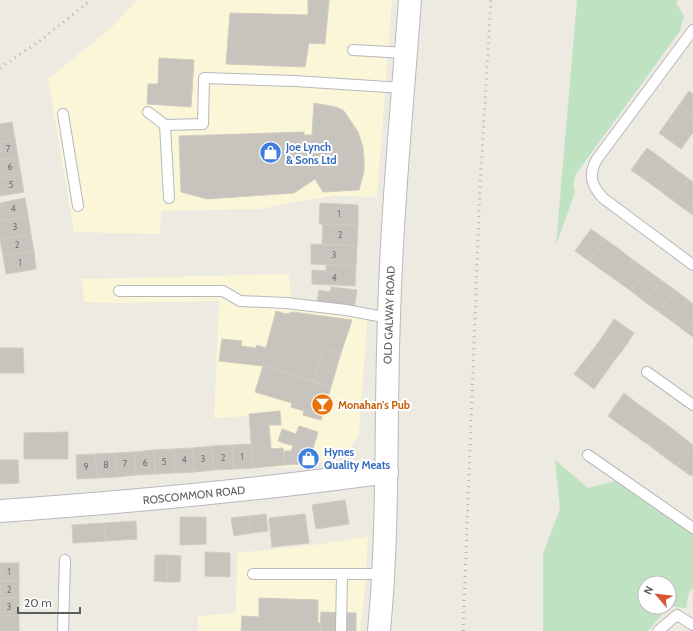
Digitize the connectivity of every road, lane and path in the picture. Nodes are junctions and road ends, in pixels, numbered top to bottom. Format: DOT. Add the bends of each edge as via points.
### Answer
graph roads {
  1 [pos="410,0"];
  2 [pos="693,30"];
  3 [pos="353,50"];
  4 [pos="406,53"];
  5 [pos="403,88"];
  6 [pos="148,112"];
  7 [pos="63,114"];
  8 [pos="165,125"];
  9 [pos="169,198"];
  10 [pos="78,206"];
  11 [pos="693,265"];
  12 [pos="119,290"];
  13 [pos="388,318"];
  14 [pos="647,372"];
  15 [pos="693,405"];
  16 [pos="588,455"];
  17 [pos="387,472"];
  18 [pos="0,511"];
  19 [pos="693,528"];
  20 [pos="64,560"];
  21 [pos="253,574"];
  22 [pos="384,574"];
  23 [pos="342,575"];
  24 [pos="693,625"];
  25 [pos="63,631"];
  26 [pos="341,631"];
  27 [pos="379,631"];
  28 [pos="658,631"];
  1 -- 4 [label="main road, OLD GALWAY ROAD"];
  2 -- 11 [label="lane" via="596,159 591,173 593,185 603,198"];
  3 -- 4 [label="lane"];
  4 -- 5 [label="main road, OLD GALWAY ROAD"];
  5 -- 8 [label="lane" via="204,78 203,124"];
  5 -- 13 [label="main road, OLD GALWAY ROAD"];
  6 -- 8 [label="lane"];
  7 -- 10 [label="lane"];
  8 -- 9 [label="lane"];
  12 -- 13 [label="lane" via="223,290 240,301 286,303"];
  13 -- 17 [label="main road, OLD GALWAY ROAD"];
  14 -- 15 [label="lane"];
  16 -- 19 [label="lane"];
  17 -- 18 [label="main road, ROSCOMMON ROAD" via="303,484"];
  17 -- 22 [label="main road, OLD GALWAY ROAD"];
  20 -- 25 [label="lane"];
  21 -- 23 [label="lane"];
  22 -- 23 [label="lane"];
  22 -- 27 [label="main road, OLD GALWAY ROAD"];
  23 -- 26 [label="lane"];
  24 -- 28 [label="lane" via="678,615"];
}
